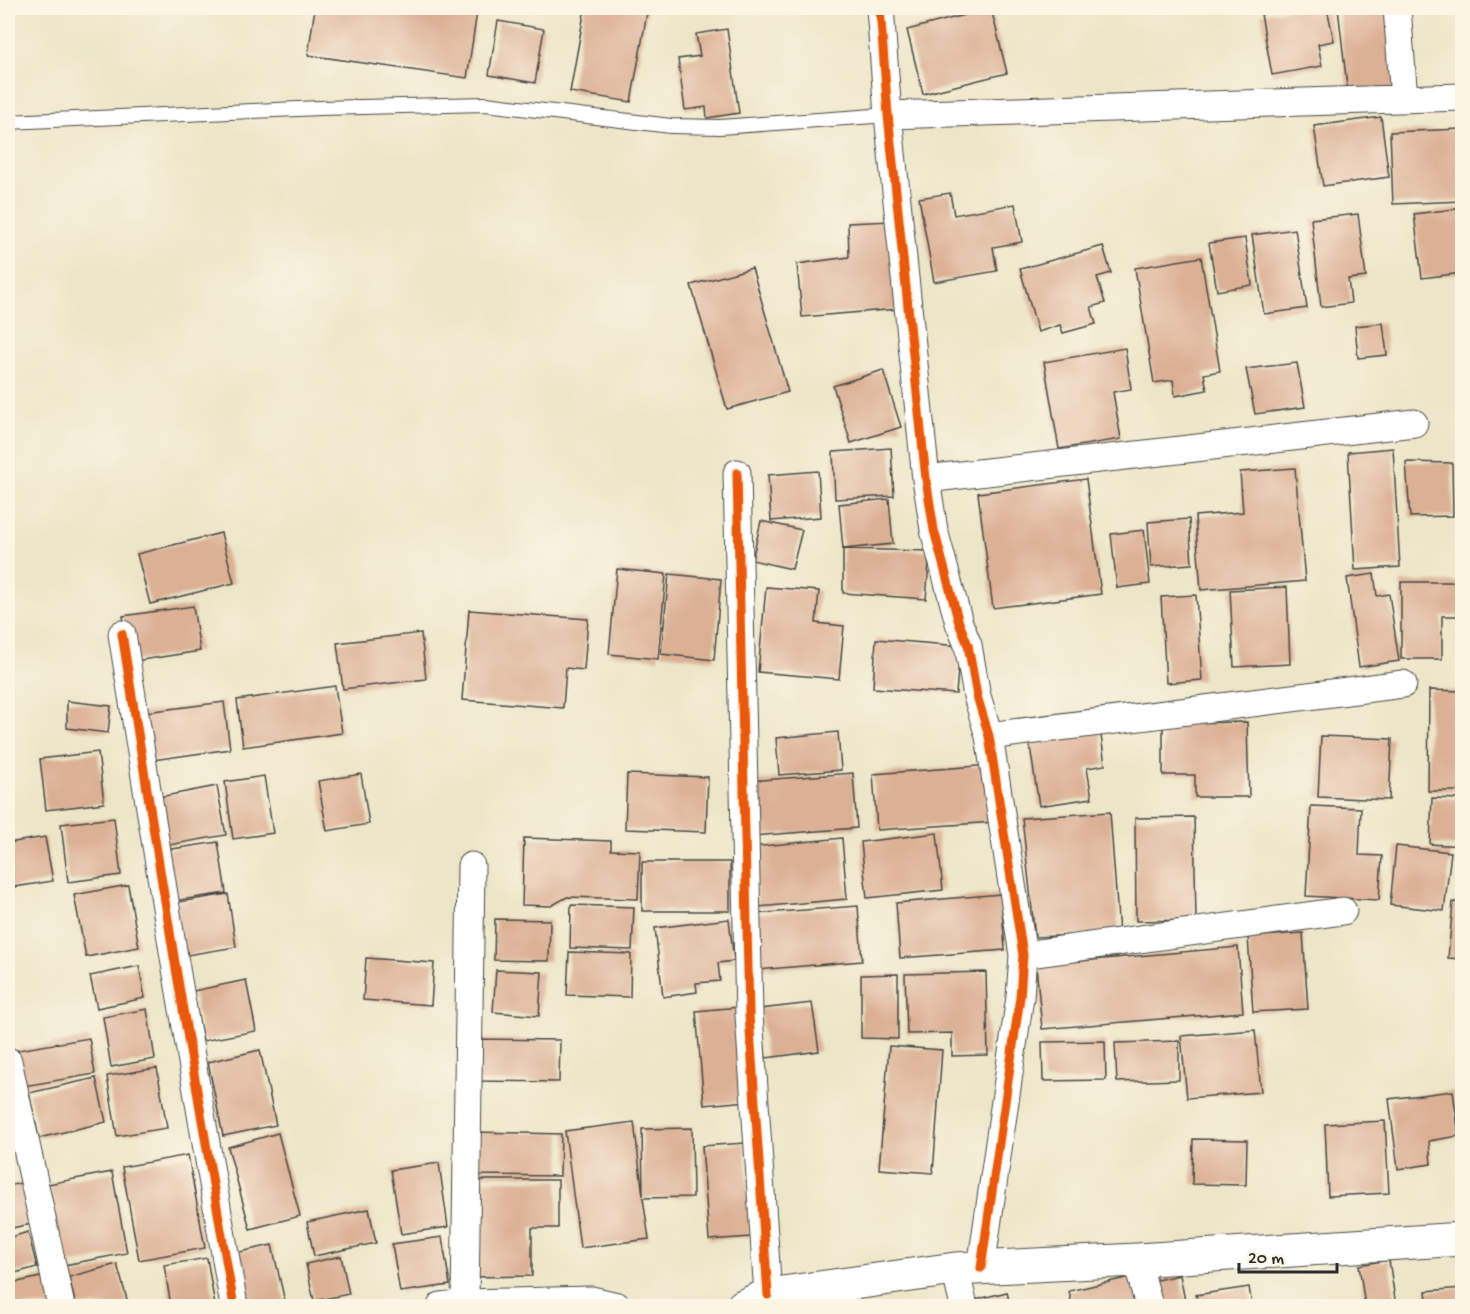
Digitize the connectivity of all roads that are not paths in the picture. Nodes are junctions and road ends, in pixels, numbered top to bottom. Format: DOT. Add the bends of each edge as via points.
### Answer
graph roads {
  1 [pos="880,8"];
  2 [pos="1397,8"];
  3 [pos="1462,97"];
  4 [pos="1404,99"];
  5 [pos="888,115"];
  6 [pos="8,122"];
  7 [pos="1414,423"];
  8 [pos="737,473"];
  9 [pos="926,479"];
  10 [pos="122,634"];
  11 [pos="1403,684"];
  12 [pos="989,736"];
  13 [pos="471,866"];
  14 [pos="1343,911"];
  15 [pos="1023,955"];
  16 [pos="8,1061"];
  17 [pos="1462,1239"];
  18 [pos="1137,1260"];
  19 [pos="968,1268"];
  20 [pos="755,1301"];
  21 [pos="453,1305"];
  22 [pos="62,1306"];
  23 [pos="234,1306"];
  24 [pos="617,1306"];
  25 [pos="964,1306"];
  26 [pos="1149,1306"];
  1 -- 5 [label="street"];
  2 -- 4 [label="street"];
  3 -- 4 [label="street"];
  4 -- 5 [label="street"];
  5 -- 6 [label="lane" via="720,127 671,126 486,104"];
  5 -- 9 [label="street"];
  7 -- 9 [label="street"];
  8 -- 20 [label="street"];
  9 -- 12 [label="street" via="934,530 968,645"];
  10 -- 23 [label="street"];
  11 -- 12 [label="street"];
  12 -- 15 [label="street"];
  13 -- 21 [label="street"];
  14 -- 15 [label="street"];
  15 -- 19 [label="street" via="1020,998"];
  16 -- 22 [label="street"];
  17 -- 18 [label="main road"];
  18 -- 19 [label="main road"];
  18 -- 26 [label="street"];
  19 -- 20 [label="main road"];
  19 -- 25 [label="street"];
  21 -- 24 [label="street" via="591,1300"];
}
